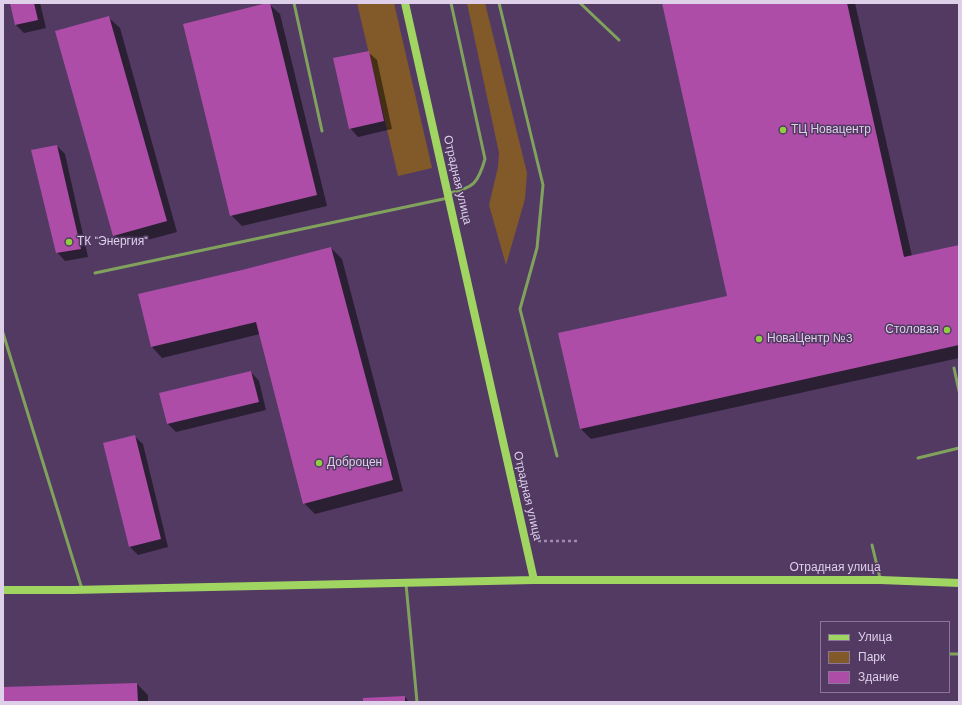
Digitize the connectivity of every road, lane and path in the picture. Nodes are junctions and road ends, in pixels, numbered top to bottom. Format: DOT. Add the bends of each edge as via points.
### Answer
graph roads {
  1 [pos="294,3"];
  2 [pos="405,3"];
  3 [pos="451,3"];
  4 [pos="499,3"];
  5 [pos="580,3"];
  6 [pos="619,40"];
  7 [pos="322,131"];
  8 [pos="448,196"];
  9 [pos="95,273"];
  10 [pos="3,333"];
  11 [pos="954,368"];
  12 [pos="959,391"];
  13 [pos="959,448"];
  14 [pos="558,456"];
  15 [pos="918,458"];
  16 [pos="525,541"];
  17 [pos="580,541"];
  18 [pos="872,545"];
  19 [pos="534,580"];
  20 [pos="880,580"];
  21 [pos="406,582"];
  22 [pos="959,583"];
  23 [pos="3,590"];
  24 [pos="82,590"];
  25 [pos="417,702"];
  1 -- 7 [label="lane"];
  2 -- 8 [label="main road, Отрадная улица"];
  3 -- 8 [label="lane" via="485,159 480,178 466,190"];
  4 -- 14 [label="lane" via="543,185 538,248 520,309"];
  5 -- 6 [label="lane"];
  8 -- 9 [label="lane"];
  8 -- 16 [label="main road, Отрадная улица"];
  10 -- 24 [label="lane"];
  11 -- 12 [label="lane"];
  13 -- 15 [label="lane"];
  16 -- 17 [label="path"];
  16 -- 19 [label="main road, Отрадная улица"];
  18 -- 20 [label="lane"];
  19 -- 20 [label="main road, Отрадная улица"];
  19 -- 21 [label="main road"];
  20 -- 22 [label="main road, Отрадная улица"];
  21 -- 24 [label="main road"];
  21 -- 25 [label="lane"];
  23 -- 24 [label="main road"];
}
